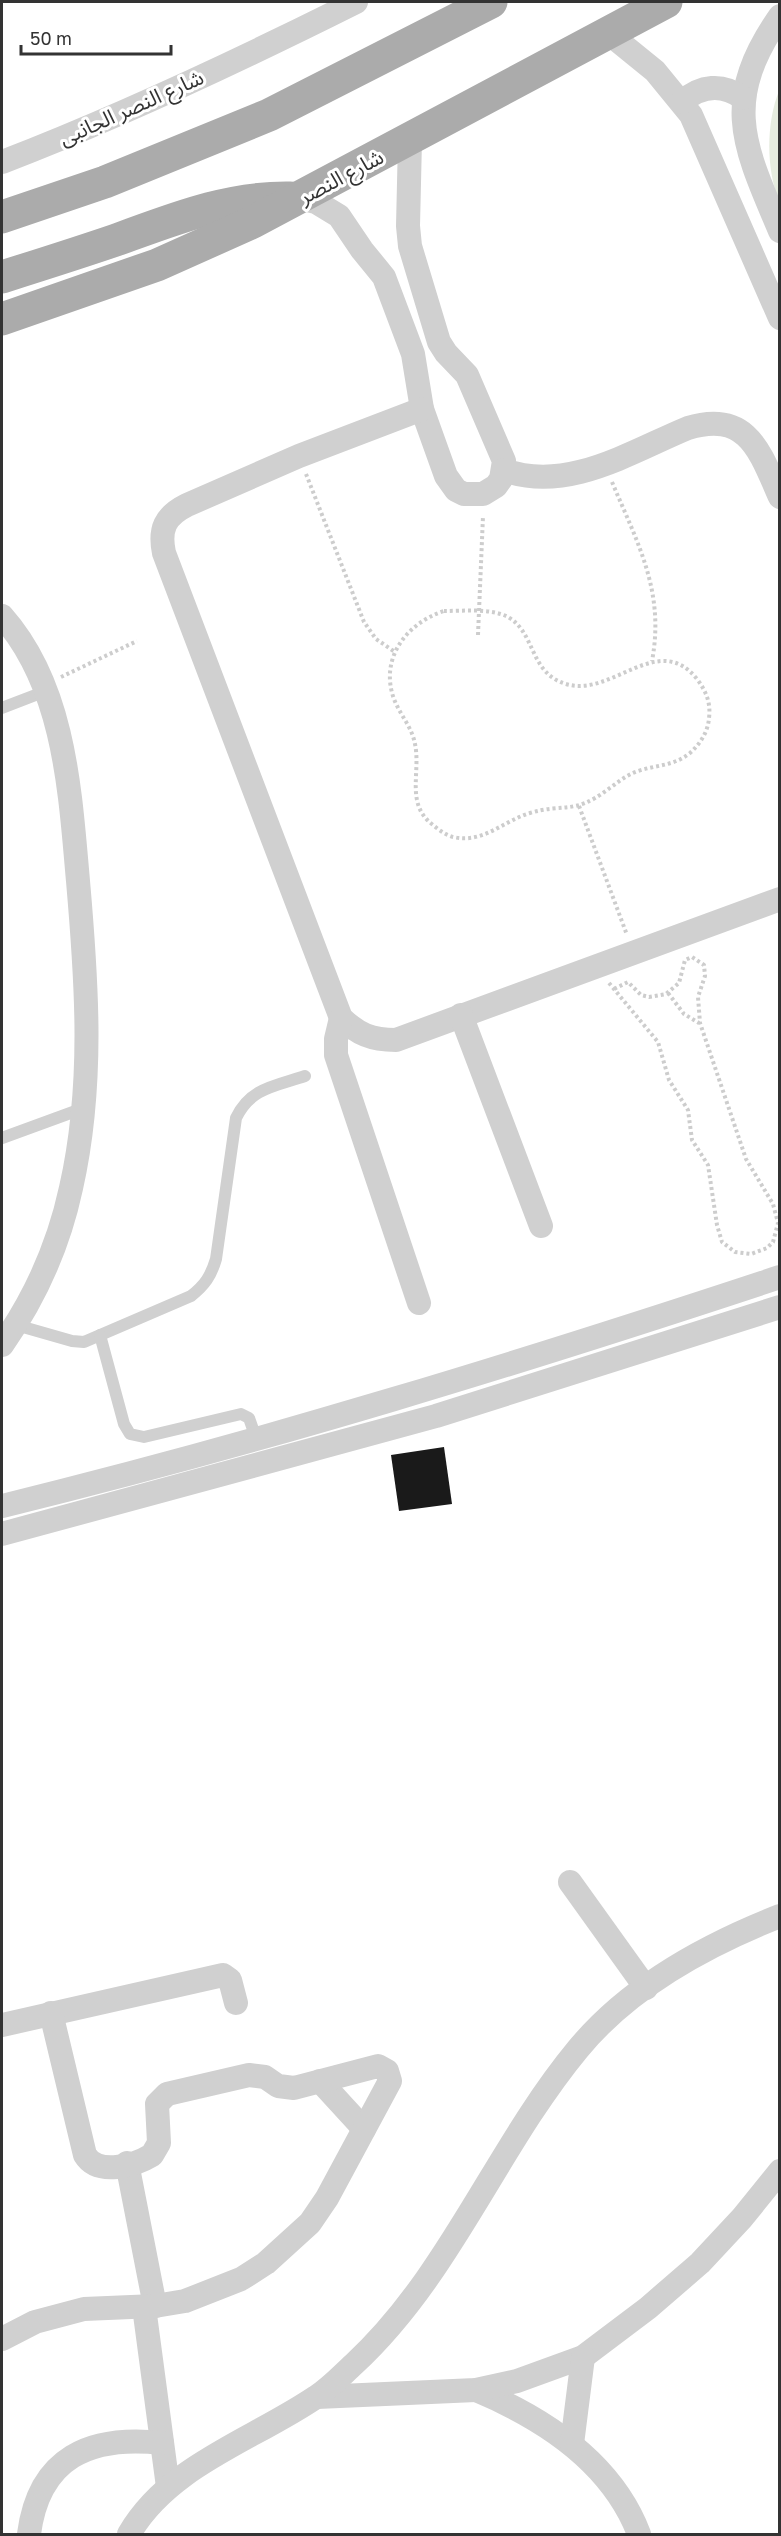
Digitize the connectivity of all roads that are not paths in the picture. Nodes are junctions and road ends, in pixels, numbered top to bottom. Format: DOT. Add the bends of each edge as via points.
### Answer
graph roads {
  1 [pos="356,2"];
  2 [pos="490,2"];
  3 [pos="666,2"];
  4 [pos="780,16"];
  5 [pos="607,32"];
  6 [pos="743,98"];
  7 [pos="682,102"];
  8 [pos="410,140"];
  9 [pos="2,162"];
  10 [pos="300,198"];
  11 [pos="2,217"];
  12 [pos="780,231"];
  13 [pos="413,254"];
  14 [pos="378,268"];
  15 [pos="2,277"];
  16 [pos="780,318"];
  17 [pos="2,319"];
  18 [pos="446,353"];
  19 [pos="415,364"];
  20 [pos="422,409"];
  21 [pos="504,470"];
  22 [pos="780,497"];
  23 [pos="2,616"];
  24 [pos="44,688"];
  25 [pos="2,708"];
  26 [pos="780,899"];
  27 [pos="461,1015"];
  28 [pos="341,1017"];
  29 [pos="304,1076"];
  30 [pos="84,1108"];
  31 [pos="2,1138"];
  32 [pos="541,1226"];
  33 [pos="780,1277"];
  34 [pos="419,1303"];
  35 [pos="780,1307"];
  36 [pos="16,1325"];
  37 [pos="100,1335"];
  38 [pos="2,1345"];
  39 [pos="260,1437"];
  40 [pos="272,1461"];
  41 [pos="2,1506"];
  42 [pos="2,1534"];
  43 [pos="570,1882"];
  44 [pos="780,1916"];
  45 [pos="646,1988"];
  46 [pos="236,2003"];
  47 [pos="51,2013"];
  48 [pos="2,2025"];
  49 [pos="320,2081"];
  50 [pos="364,2129"];
  51 [pos="128,2163"];
  52 [pos="780,2171"];
  53 [pos="150,2306"];
  54 [pos="2,2339"];
  55 [pos="583,2357"];
  56 [pos="476,2390"];
  57 [pos="317,2397"];
  58 [pos="162,2444"];
  59 [pos="573,2444"];
  60 [pos="168,2487"];
  61 [pos="29,2535"];
  62 [pos="129,2535"];
  63 [pos="639,2535"];
  1 -- 9 [label="street, شارع النصر الجانبى" via="166,92"];
  2 -- 11 [label="main road" via="269,115 105,182"];
  3 -- 5 [label="main road, شارع النصر"];
  4 -- 6 [label="street" via="751,66"];
  5 -- 7 [label="street" via="648,64"];
  5 -- 8 [label="main road, شارع النصر"];
  6 -- 7 [label="street" via="728,89 710,87"];
  6 -- 12 [label="street" via="748,156"];
  7 -- 16 [label="street" via="699,129"];
  8 -- 10 [label="main road, شارع النصر"];
  8 -- 13 [label="street" via="408,226"];
  10 -- 14 [label="street" via="316,202 339,216"];
  10 -- 15 [label="main road" via="246,200 202,209"];
  10 -- 17 [label="main road, شارع النصر" via="157,265"];
  13 -- 14 [label="street"];
  13 -- 18 [label="street" via="439,342"];
  14 -- 19 [label="street" via="389,286"];
  18 -- 19 [label="street"];
  18 -- 21 [label="street" via="467,375 502,453"];
  19 -- 20 [label="street"];
  20 -- 21 [label="street" via="450,484 464,494 483,494 496,486"];
  20 -- 28 [label="street" via="299,456 174,512 164,524 161,538"];
  21 -- 22 [label="street" via="528,478 556,478 604,464 688,428 720,423 743,433 760,450"];
  23 -- 24 [label="street" via="19,637"];
  24 -- 25 [label="lane"];
  24 -- 30 [label="street" via="58,731 67,784 80,907 88,1027"];
  26 -- 27 [label="street"];
  27 -- 28 [label="street" via="396,1040 365,1036"];
  27 -- 32 [label="street"];
  28 -- 34 [label="street" via="336,1055"];
  29 -- 37 [label="lane" via="251,1095 242,1105 236,1118 216,1259 203,1287 191,1296"];
  30 -- 31 [label="lane"];
  30 -- 36 [label="street" via="71,1189 58,1236"];
  33 -- 39 [label="street" via="599,1337"];
  35 -- 40 [label="street" via="436,1416"];
  36 -- 37 [label="lane" via="72,1341 84,1342"];
  36 -- 38 [label="street"];
  37 -- 39 [label="lane" via="130,1434 144,1437 241,1413 249,1418"];
  39 -- 40 [label="street"];
  39 -- 41 [label="street" via="123,1477"];
  40 -- 42 [label="street"];
  43 -- 45 [label="street"];
  44 -- 45 [label="street" via="685,1961"];
  45 -- 57 [label="street" via="621,2006 579,2048 525,2121 424,2282 356,2362"];
  46 -- 47 [label="street" via="230,1980 223,1975"];
  47 -- 48 [label="street"];
  47 -- 51 [label="street" via="85,2155 102,2168"];
  49 -- 50 [label="street"];
  49 -- 50 [label="street" via="378,2066 387,2071 390,2081"];
  49 -- 51 [label="street" via="285,2088 265,2077 249,2075 167,2094 157,2104 156,2150 146,2159"];
  50 -- 53 [label="street" via="327,2198 290,2245 250,2274 214,2292"];
  51 -- 53 [label="street"];
  52 -- 55 [label="street" via="700,2262"];
  53 -- 54 [label="street" via="109,2306 59,2314"];
  53 -- 58 [label="street"];
  55 -- 56 [label="street" via="517,2381"];
  55 -- 59 [label="street"];
  56 -- 57 [label="street"];
  56 -- 59 [label="street" via="514,2406"];
  57 -- 60 [label="street"];
  58 -- 60 [label="street"];
  58 -- 61 [label="street" via="112,2441 69,2459 39,2493 31,2513"];
  59 -- 63 [label="street" via="617,2492"];
  60 -- 62 [label="street"];
}
